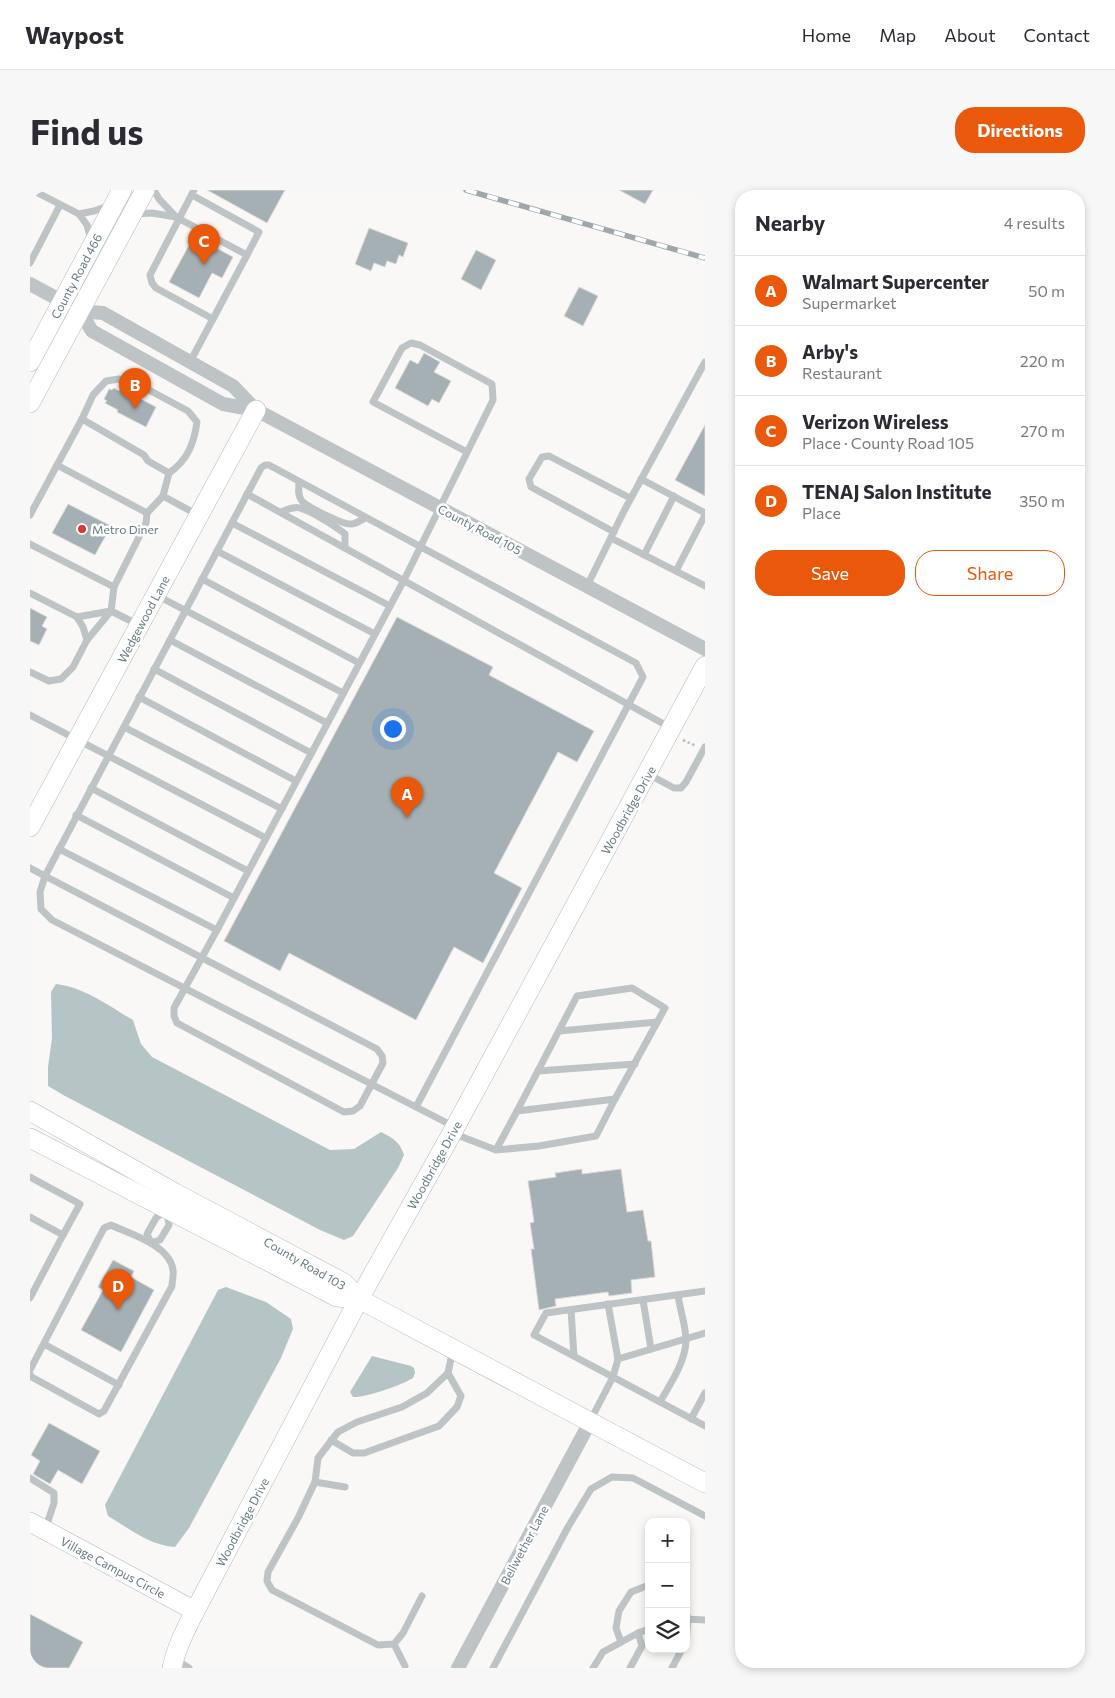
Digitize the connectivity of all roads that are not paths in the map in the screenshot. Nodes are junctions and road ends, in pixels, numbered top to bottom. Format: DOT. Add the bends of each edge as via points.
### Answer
graph roads {
  1 [pos="32,190"];
  2 [pos="145,190"];
  3 [pos="154,190"];
  4 [pos="193,193"];
  5 [pos="118,196"];
  6 [pos="60,205"];
  7 [pos="79,214"];
  8 [pos="132,214"];
  9 [pos="177,218"];
  10 [pos="92,246"];
  11 [pos="247,255"];
  12 [pos="30,263"];
  13 [pos="30,284"];
  14 [pos="62,302"];
  15 [pos="80,311"];
  16 [pos="213,318"];
  17 [pos="30,362"];
  18 [pos="190,362"];
  19 [pos="705,362"];
  20 [pos="30,403"];
  21 [pos="256,410"];
  22 [pos="82,419"];
  23 [pos="467,452"];
  24 [pos="57,465"];
  25 [pos="169,473"];
  26 [pos="641,478"];
  27 [pos="300,482"];
  28 [pos="247,494"];
  29 [pos="163,496"];
  30 [pos="674,496"];
  31 [pos="630,498"];
  32 [pos="439,508"];
  33 [pos="281,512"];
  34 [pos="147,513"];
  35 [pos="705,514"];
  36 [pos="30,515"];
  37 [pos="199,516"];
  38 [pos="365,518"];
  39 [pos="232,523"];
  40 [pos="613,535"];
  41 [pos="30,544"];
  42 [pos="420,547"];
  43 [pos="345,548"];
  44 [pos="217,551"];
  45 [pos="644,554"];
  46 [pos="676,570"];
  47 [pos="202,579"];
  48 [pos="404,580"];
  49 [pos="587,586"];
  50 [pos="705,586"];
  51 [pos="114,587"];
  52 [pos="30,593"];
  53 [pos="156,595"];
  54 [pos="390,606"];
  55 [pos="185,610"];
  56 [pos="111,611"];
  57 [pos="78,617"];
  58 [pos="139,626"];
  59 [pos="375,634"];
  60 [pos="87,640"];
  61 [pos="170,640"];
  62 [pos="705,649"];
  63 [pos="359,663"];
  64 [pos="705,666"];
  65 [pos="154,669"];
  66 [pos="30,672"];
  67 [pos="344,693"];
  68 [pos="139,697"];
  69 [pos="628,705"];
  70 [pos="30,715"];
  71 [pos="327,723"];
  72 [pos="124,727"];
  73 [pos="672,728"];
  74 [pos="77,740"];
  75 [pos="705,747"];
  76 [pos="311,753"];
  77 [pos="108,756"];
  78 [pos="648,774"];
  79 [pos="296,781"];
  80 [pos="91,788"];
  81 [pos="282,809"];
  82 [pos="76,816"];
  83 [pos="30,827"];
  84 [pos="266,838"];
  85 [pos="59,849"];
  86 [pos="30,868"];
  87 [pos="248,871"];
  88 [pos="45,876"];
  89 [pos="234,898"];
  90 [pos="217,930"];
  91 [pos="202,958"];
  92 [pos="185,989"];
  93 [pos="657,1022"];
  94 [pos="559,1031"];
  95 [pos="635,1064"];
  96 [pos="538,1071"];
  97 [pos="373,1085"];
  98 [pos="615,1100"];
  99 [pos="416,1107"];
  100 [pos="30,1111"];
  101 [pos="518,1111"];
  102 [pos="454,1130"];
  103 [pos="30,1138"];
  104 [pos="496,1150"];
  105 [pos="30,1177"];
  106 [pos="175,1193"];
  107 [pos="166,1210"];
  108 [pos="30,1217"];
  109 [pos="63,1236"];
  110 [pos="151,1243"];
  111 [pos="705,1291"];
  112 [pos="678,1295"];
  113 [pos="30,1298"];
  114 [pos="359,1299"];
  115 [pos="643,1300"];
  116 [pos="608,1304"];
  117 [pos="571,1310"];
  118 [pos="705,1333"];
  119 [pos="686,1340"];
  120 [pos="44,1344"];
  121 [pos="454,1349"];
  122 [pos="651,1350"];
  123 [pos="574,1356"];
  124 [pos="618,1359"];
  125 [pos="30,1370"];
  126 [pos="448,1373"];
  127 [pos="30,1374"];
  128 [pos="613,1377"];
  129 [pos="119,1385"];
  130 [pos="705,1393"];
  131 [pos="660,1402"];
  132 [pos="691,1419"];
  133 [pos="590,1422"];
  134 [pos="705,1426"];
  135 [pos="331,1440"];
  136 [pos="30,1478"];
  137 [pos="315,1482"];
  138 [pos="705,1483"];
  139 [pos="345,1487"];
  140 [pos="705,1516"];
  141 [pos="37,1526"];
  142 [pos="645,1587"];
  143 [pos="422,1596"];
  144 [pos="195,1611"];
  145 [pos="690,1617"];
  146 [pos="705,1620"];
  147 [pos="645,1631"];
  148 [pos="638,1632"];
  149 [pos="621,1642"];
  150 [pos="394,1644"];
  151 [pos="680,1653"];
  152 [pos="179,1665"];
  153 [pos="405,1666"];
  154 [pos="458,1668"];
  155 [pos="493,1668"];
  156 [pos="593,1668"];
  157 [pos="630,1668"];
  158 [pos="672,1668"];
  1 -- 6 [label="lane"];
  2 -- 8 [label="street, County Road 466"];
  3 -- 9 [label="lane"];
  4 -- 9 [label="lane"];
  4 -- 11 [label="lane" via="259,232"];
  5 -- 7 [label="lane" via="100,210"];
  5 -- 10 [label="street, County Road 466"];
  6 -- 7 [label="lane"];
  6 -- 12 [label="lane"];
  7 -- 10 [label="lane" via="87,225"];
  8 -- 9 [label="lane" via="152,213"];
  8 -- 15 [label="street, County Road 466"];
  9 -- 11 [label="lane"];
  9 -- 16 [label="lane" via="150,274 152,282 156,288"];
  10 -- 14 [label="street, County Road 466"];
  11 -- 16 [label="lane"];
  13 -- 14 [label="street"];
  14 -- 15 [label="street"];
  14 -- 17 [label="street, County Road 466"];
  15 -- 18 [label="street, County Road 105" via="103,313"];
  15 -- 20 [label="street, County Road 466"];
  15 -- 21 [label="street, County Road 105" via="92,331 223,404"];
  16 -- 18 [label="lane"];
  18 -- 21 [label="street, County Road 105" via="233,386"];
  19 -- 26 [label="lane"];
  21 -- 32 [label="street, County Road 105"];
  21 -- 37 [label="street, Wedgewood Lane"];
  22 -- 24 [label="lane"];
  22 -- 25 [label="lane" via="144,454 148,461"];
  22 -- 25 [label="lane" via="93,395 106,381 119,379 134,382 188,412 197,422 195,439 181,465"];
  23 -- 23 [label="lane" via="373,402 402,348 420,345 492,384 493,400"];
  23 -- 32 [label="lane"];
  24 -- 34 [label="lane"];
  24 -- 36 [label="lane"];
  25 -- 29 [label="lane"];
  26 -- 30 [label="lane"];
  26 -- 31 [label="lane"];
  27 -- 28 [label="lane" via="265,465"];
  27 -- 38 [label="lane"];
  27 -- 38 [label="lane" via="298,493 302,501 312,507 345,524"];
  28 -- 33 [label="lane"];
  28 -- 39 [label="lane"];
  29 -- 34 [label="lane"];
  29 -- 37 [label="lane"];
  30 -- 35 [label="lane"];
  30 -- 45 [label="lane"];
  31 -- 40 [label="lane"];
  31 -- 40 [label="lane" via="549,456 542,457 530,479 531,487"];
  32 -- 42 [label="lane"];
  32 -- 49 [label="street, County Road 105"];
  33 -- 43 [label="lane"];
  33 -- 43 [label="lane" via="300,508 309,512 345,534"];
  34 -- 51 [label="lane" via="146,523"];
  35 -- 46 [label="lane"];
  37 -- 53 [label="street, Wedgewood Lane"];
  38 -- 42 [label="lane"];
  39 -- 44 [label="lane"];
  39 -- 54 [label="lane"];
  40 -- 45 [label="lane"];
  40 -- 49 [label="lane"];
  41 -- 51 [label="lane"];
  42 -- 48 [label="lane"];
  42 -- 69 [label="lane" via="636,663 643,676"];
  43 -- 48 [label="lane"];
  44 -- 47 [label="lane"];
  44 -- 59 [label="lane"];
  45 -- 46 [label="lane"];
  46 -- 50 [label="lane"];
  47 -- 55 [label="lane"];
  47 -- 63 [label="lane"];
  48 -- 54 [label="lane"];
  48 -- 69 [label="lane"];
  49 -- 62 [label="street, County Road 105"];
  51 -- 56 [label="lane"];
  52 -- 57 [label="lane"];
  53 -- 55 [label="lane"];
  53 -- 58 [label="street, Wedgewood Lane"];
  54 -- 59 [label="lane"];
  55 -- 61 [label="lane"];
  55 -- 67 [label="lane"];
  56 -- 57 [label="lane"];
  56 -- 58 [label="lane"];
  56 -- 60 [label="lane"];
  57 -- 60 [label="lane"];
  58 -- 74 [label="street, Wedgewood Lane"];
  59 -- 63 [label="lane"];
  60 -- 66 [label="lane" via="73,667 61,679 49,681"];
  61 -- 65 [label="lane"];
  61 -- 71 [label="lane"];
  63 -- 67 [label="lane"];
  64 -- 73 [label="street, Woodbridge Drive"];
  65 -- 68 [label="lane"];
  65 -- 76 [label="lane"];
  67 -- 71 [label="lane"];
  68 -- 72 [label="lane"];
  68 -- 79 [label="lane"];
  69 -- 73 [label="lane"];
  69 -- 99 [label="lane"];
  70 -- 74 [label="lane"];
  71 -- 76 [label="lane"];
  72 -- 77 [label="lane"];
  72 -- 81 [label="lane"];
  73 -- 78 [label="street, Woodbridge Drive"];
  74 -- 77 [label="lane"];
  74 -- 83 [label="street, Wedgewood Lane"];
  75 -- 78 [label="lane" via="681,788 674,788"];
  76 -- 79 [label="lane"];
  77 -- 80 [label="lane"];
  77 -- 84 [label="lane"];
  78 -- 102 [label="street, Woodbridge Drive"];
  79 -- 81 [label="lane"];
  80 -- 82 [label="lane"];
  80 -- 87 [label="lane"];
  81 -- 84 [label="lane"];
  82 -- 85 [label="lane"];
  82 -- 89 [label="lane"];
  84 -- 87 [label="lane"];
  85 -- 88 [label="lane"];
  85 -- 90 [label="lane"];
  86 -- 88 [label="lane"];
  87 -- 89 [label="lane"];
  88 -- 91 [label="lane"];
  88 -- 92 [label="lane" via="40,892 41,909 52,920"];
  89 -- 90 [label="lane"];
  90 -- 91 [label="lane"];
  91 -- 92 [label="lane"];
  91 -- 97 [label="lane" via="377,1049 383,1063"];
  92 -- 97 [label="lane"];
  92 -- 97 [label="lane" via="174,1008 177,1023 344,1112 360,1106"];
  93 -- 94 [label="lane"];
  93 -- 94 [label="lane" via="665,1008 632,988 577,996"];
  93 -- 95 [label="lane"];
  94 -- 96 [label="lane"];
  95 -- 96 [label="lane"];
  95 -- 98 [label="lane"];
  96 -- 101 [label="lane"];
  97 -- 99 [label="lane"];
  98 -- 101 [label="lane"];
  98 -- 104 [label="lane" via="596,1136"];
  99 -- 102 [label="lane"];
  100 -- 106 [label="street, County Road 103"];
  101 -- 104 [label="lane"];
  102 -- 104 [label="lane"];
  102 -- 114 [label="street, Woodbridge Drive"];
  103 -- 107 [label="street, County Road 103"];
  105 -- 109 [label="lane" via="80,1204"];
  106 -- 107 [label="street"];
  106 -- 114 [label="street, County Road 103" via="344,1283"];
  107 -- 110 [label="lane" via="156,1218 148,1234"];
  107 -- 110 [label="lane" via="168,1225 160,1240"];
  107 -- 114 [label="street, County Road 103" via="337,1297"];
  108 -- 109 [label="lane"];
  109 -- 113 [label="lane"];
  110 -- 120 [label="lane" via="111,1225 104,1228"];
  110 -- 129 [label="lane" via="167,1255 173,1269 172,1286"];
  111 -- 112 [label="lane"];
  112 -- 115 [label="lane"];
  112 -- 119 [label="lane"];
  114 -- 121 [label="street"];
  114 -- 144 [label="street, Woodbridge Drive"];
  115 -- 116 [label="lane"];
  115 -- 122 [label="lane"];
  116 -- 117 [label="lane"];
  116 -- 124 [label="lane"];
  117 -- 123 [label="lane"];
  117 -- 123 [label="lane" via="546,1313 534,1334"];
  118 -- 119 [label="lane"];
  119 -- 122 [label="lane"];
  119 -- 131 [label="lane" via="682,1360"];
  120 -- 125 [label="lane"];
  120 -- 129 [label="lane"];
  121 -- 126 [label="lane"];
  121 -- 133 [label="street"];
  122 -- 124 [label="lane"];
  123 -- 128 [label="lane"];
  124 -- 128 [label="lane"];
  126 -- 135 [label="lane" via="426,1393 402,1407 357,1422 338,1432"];
  126 -- 135 [label="lane" via="461,1396 457,1407 439,1426 364,1453 353,1453"];
  127 -- 129 [label="lane" via="99,1414"];
  128 -- 131 [label="lane"];
  128 -- 133 [label="lane"];
  130 -- 132 [label="lane"];
  131 -- 132 [label="lane"];
  132 -- 134 [label="lane"];
  133 -- 138 [label="street"];
  133 -- 154 [label="street, Bellwether Lane"];
  135 -- 137 [label="lane" via="318,1458"];
  136 -- 141 [label="lane" via="54,1493 54,1503"];
  137 -- 139 [label="lane"];
  137 -- 150 [label="lane" via="268,1572 267,1581 272,1590 378,1645"];
  140 -- 155 [label="lane" via="633,1478 612,1476 590,1489"];
  141 -- 144 [label="street, Village Campus Circle"];
  142 -- 149 [label="lane" via="631,1592 619,1611 616,1628"];
  143 -- 150 [label="lane"];
  144 -- 152 [label="street, Woodbridge Drive"];
  145 -- 146 [label="lane"];
  147 -- 148 [label="lane"];
  148 -- 149 [label="lane"];
  148 -- 157 [label="lane" via="642,1646"];
  149 -- 156 [label="lane" via="603,1652"];
  150 -- 153 [label="lane"];
  151 -- 158 [label="lane"];
}
